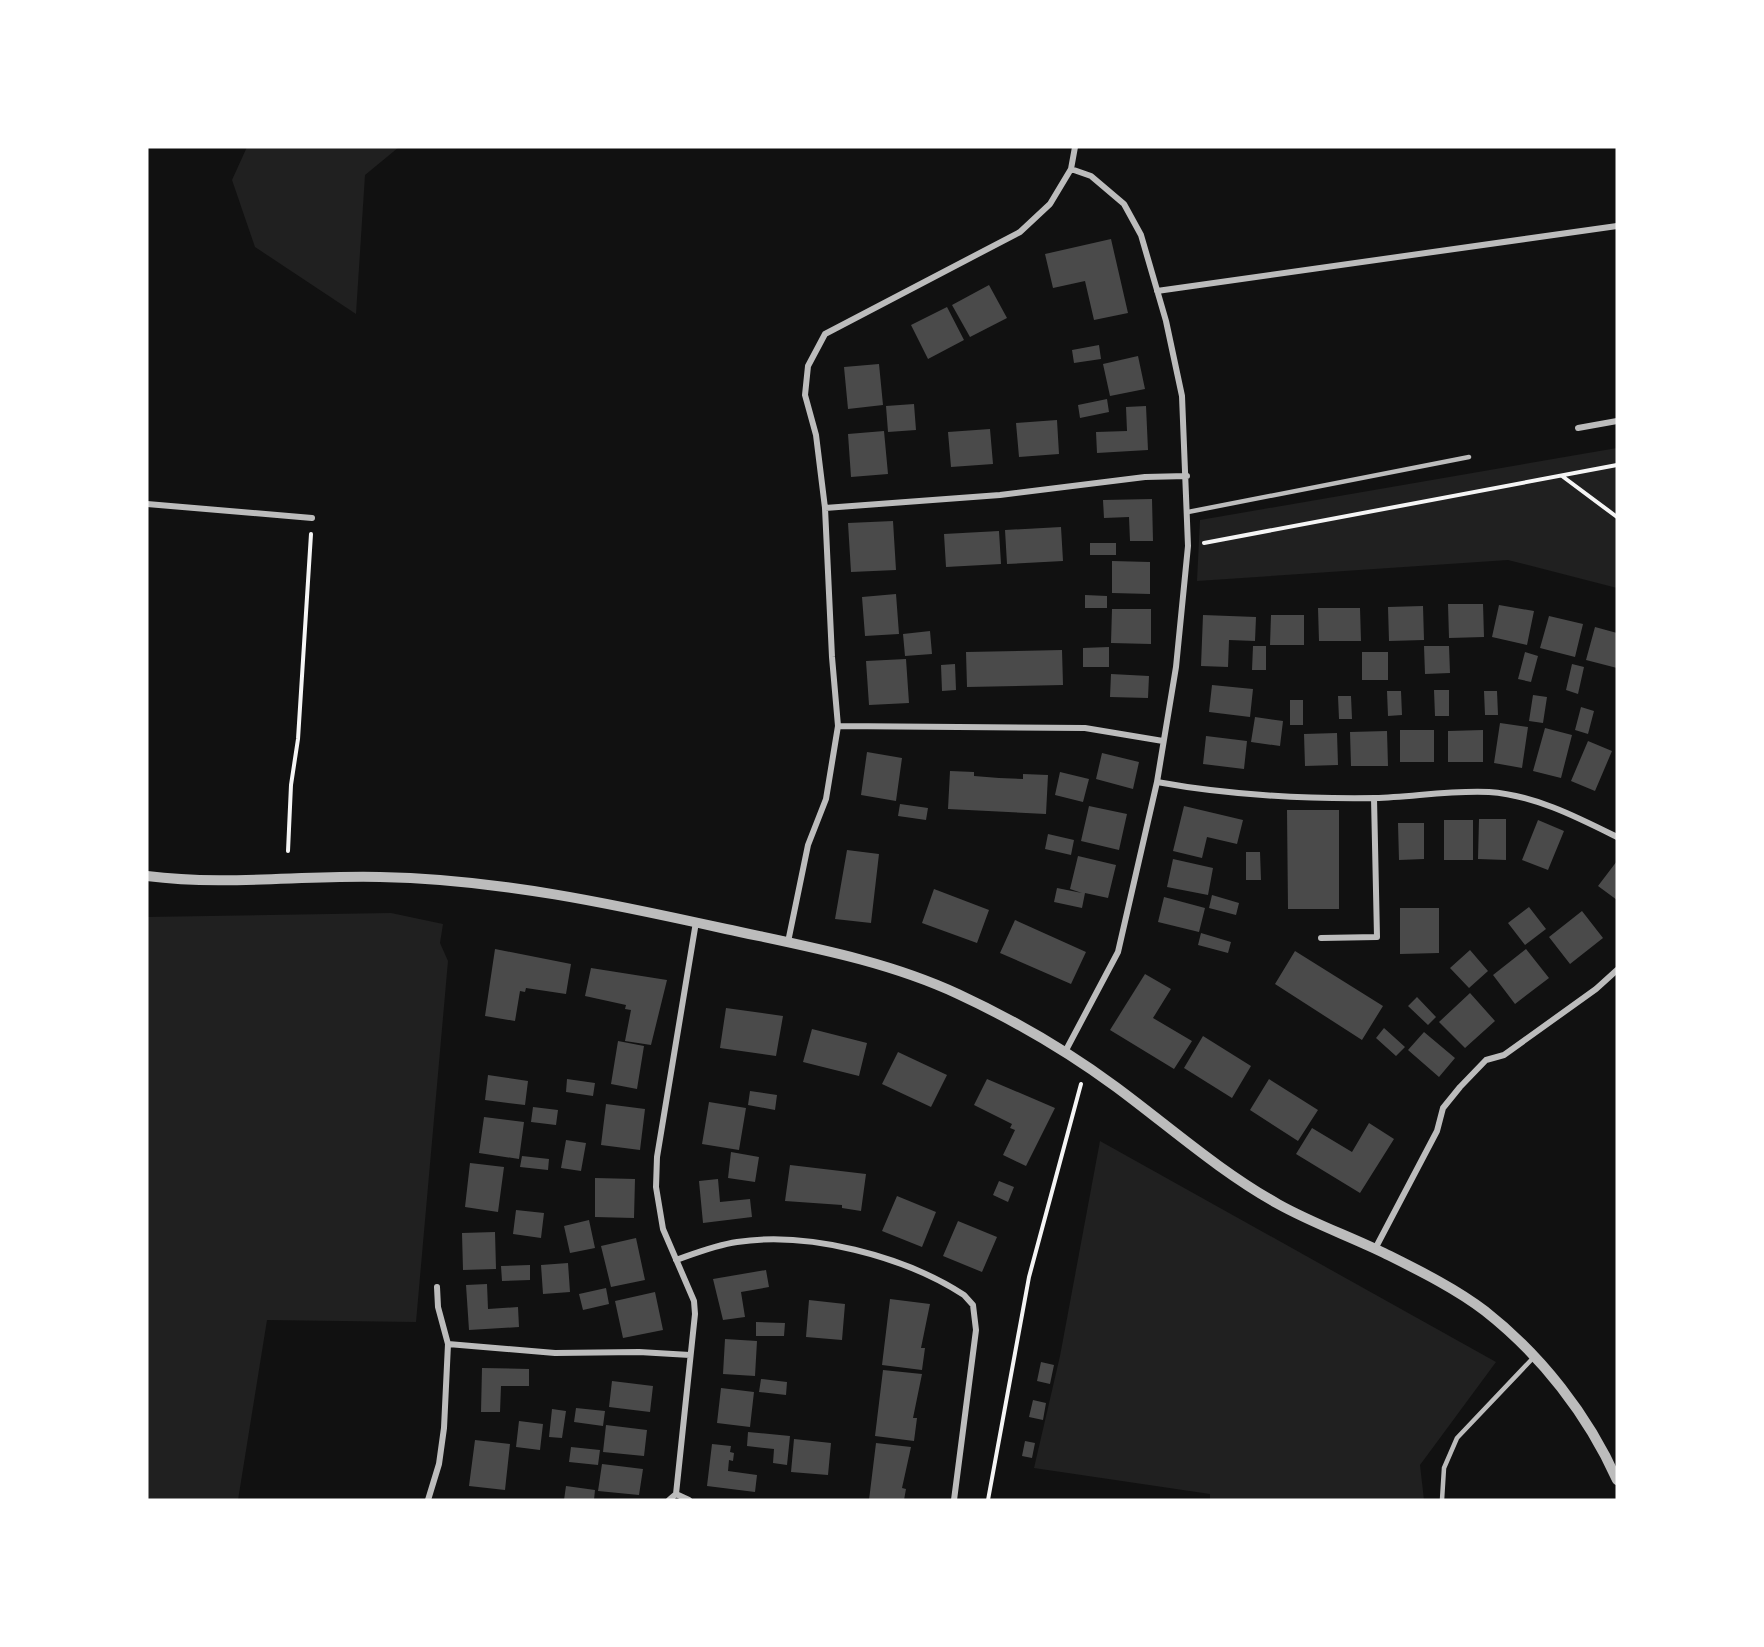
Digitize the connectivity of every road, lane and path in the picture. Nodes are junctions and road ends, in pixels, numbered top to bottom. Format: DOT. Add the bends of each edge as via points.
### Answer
graph roads {
  1 [pos="1075,147"];
  2 [pos="1071,169"];
  3 [pos="1617,226"];
  4 [pos="1157,291"];
  5 [pos="1617,421"];
  6 [pos="1578,428"];
  7 [pos="1468,457"];
  8 [pos="1617,465"];
  9 [pos="1561,475"];
  10 [pos="1187,477"];
  11 [pos="147,504"];
  12 [pos="825,508"];
  13 [pos="1188,512"];
  14 [pos="1617,517"];
  15 [pos="312,518"];
  16 [pos="1188,546"];
  17 [pos="838,726"];
  18 [pos="1162,741"];
  19 [pos="1156,782"];
  20 [pos="1374,798"];
  21 [pos="1617,837"];
  22 [pos="288,851"];
  23 [pos="147,876"];
  24 [pos="696,922"];
  25 [pos="1321,938"];
  26 [pos="788,942"];
  27 [pos="1617,970"];
  28 [pos="1065,1052"];
  29 [pos="1086,1066"];
  30 [pos="1375,1249"];
  31 [pos="676,1260"];
  32 [pos="437,1287"];
  33 [pos="448,1344"];
  34 [pos="690,1355"];
  35 [pos="1533,1358"];
  36 [pos="1617,1480"];
  37 [pos="676,1494"];
  38 [pos="428,1500"];
  39 [pos="669,1500"];
  40 [pos="689,1500"];
  41 [pos="954,1500"];
  42 [pos="988,1500"];
  43 [pos="1442,1500"];
  1 -- 2 [label="street"];
  2 -- 4 [label="street" via="1091,176 1124,204 1141,235"];
  2 -- 12 [label="street" via="1050,204 1020,232 825,334 808,366 805,395 816,435"];
  3 -- 4 [label="street"];
  4 -- 10 [label="street" via="1182,396"];
  5 -- 6 [label="street"];
  7 -- 13 [label="lane"];
  8 -- 9 [label="path"];
  9 -- 14 [label="path"];
  9 -- 16 [label="path"];
  10 -- 12 [label="street" via="1145,477 1000,495"];
  10 -- 13 [label="street"];
  11 -- 15 [label="street"];
  12 -- 17 [label="street"];
  13 -- 16 [label="street"];
  15 -- 22 [label="path"];
  16 -- 18 [label="street" via="1176,667"];
  17 -- 18 [label="street" via="1085,728"];
  17 -- 26 [label="street" via="826,800 808,845"];
  18 -- 19 [label="street"];
  19 -- 20 [label="street" via="1221,794"];
  19 -- 28 [label="street" via="1118,952"];
  20 -- 21 [label="street" via="1488,792 1530,799"];
  20 -- 25 [label="street" via="1377,937"];
  23 -- 24 [label="street" via="256,881 419,879 600,901"];
  24 -- 26 [label="street"];
  24 -- 31 [label="street" via="657,1157 658,1210"];
  26 -- 28 [label="street" via="876,964 955,992"];
  27 -- 30 [label="street" via="1504,1055 1486,1060 1460,1087 1443,1108 1437,1131"];
  28 -- 29 [label="street"];
  29 -- 30 [label="street" via="1192,1148 1253,1189"];
  29 -- 42 [label="path" via="1029,1277"];
  30 -- 35 [label="street" via="1481,1308"];
  31 -- 34 [label="street" via="694,1301"];
  31 -- 41 [label="street" via="738,1241 809,1243 889,1258 964,1295 973,1305 976,1330"];
  32 -- 33 [label="street"];
  33 -- 34 [label="street" via="555,1353"];
  33 -- 38 [label="street" via="442,1447"];
  34 -- 37 [label="street"];
  35 -- 36 [label="street" via="1581,1413"];
  35 -- 43 [label="lane" via="1457,1438 1444,1468"];
  37 -- 39 [label="street"];
  37 -- 40 [label="street"];
}
